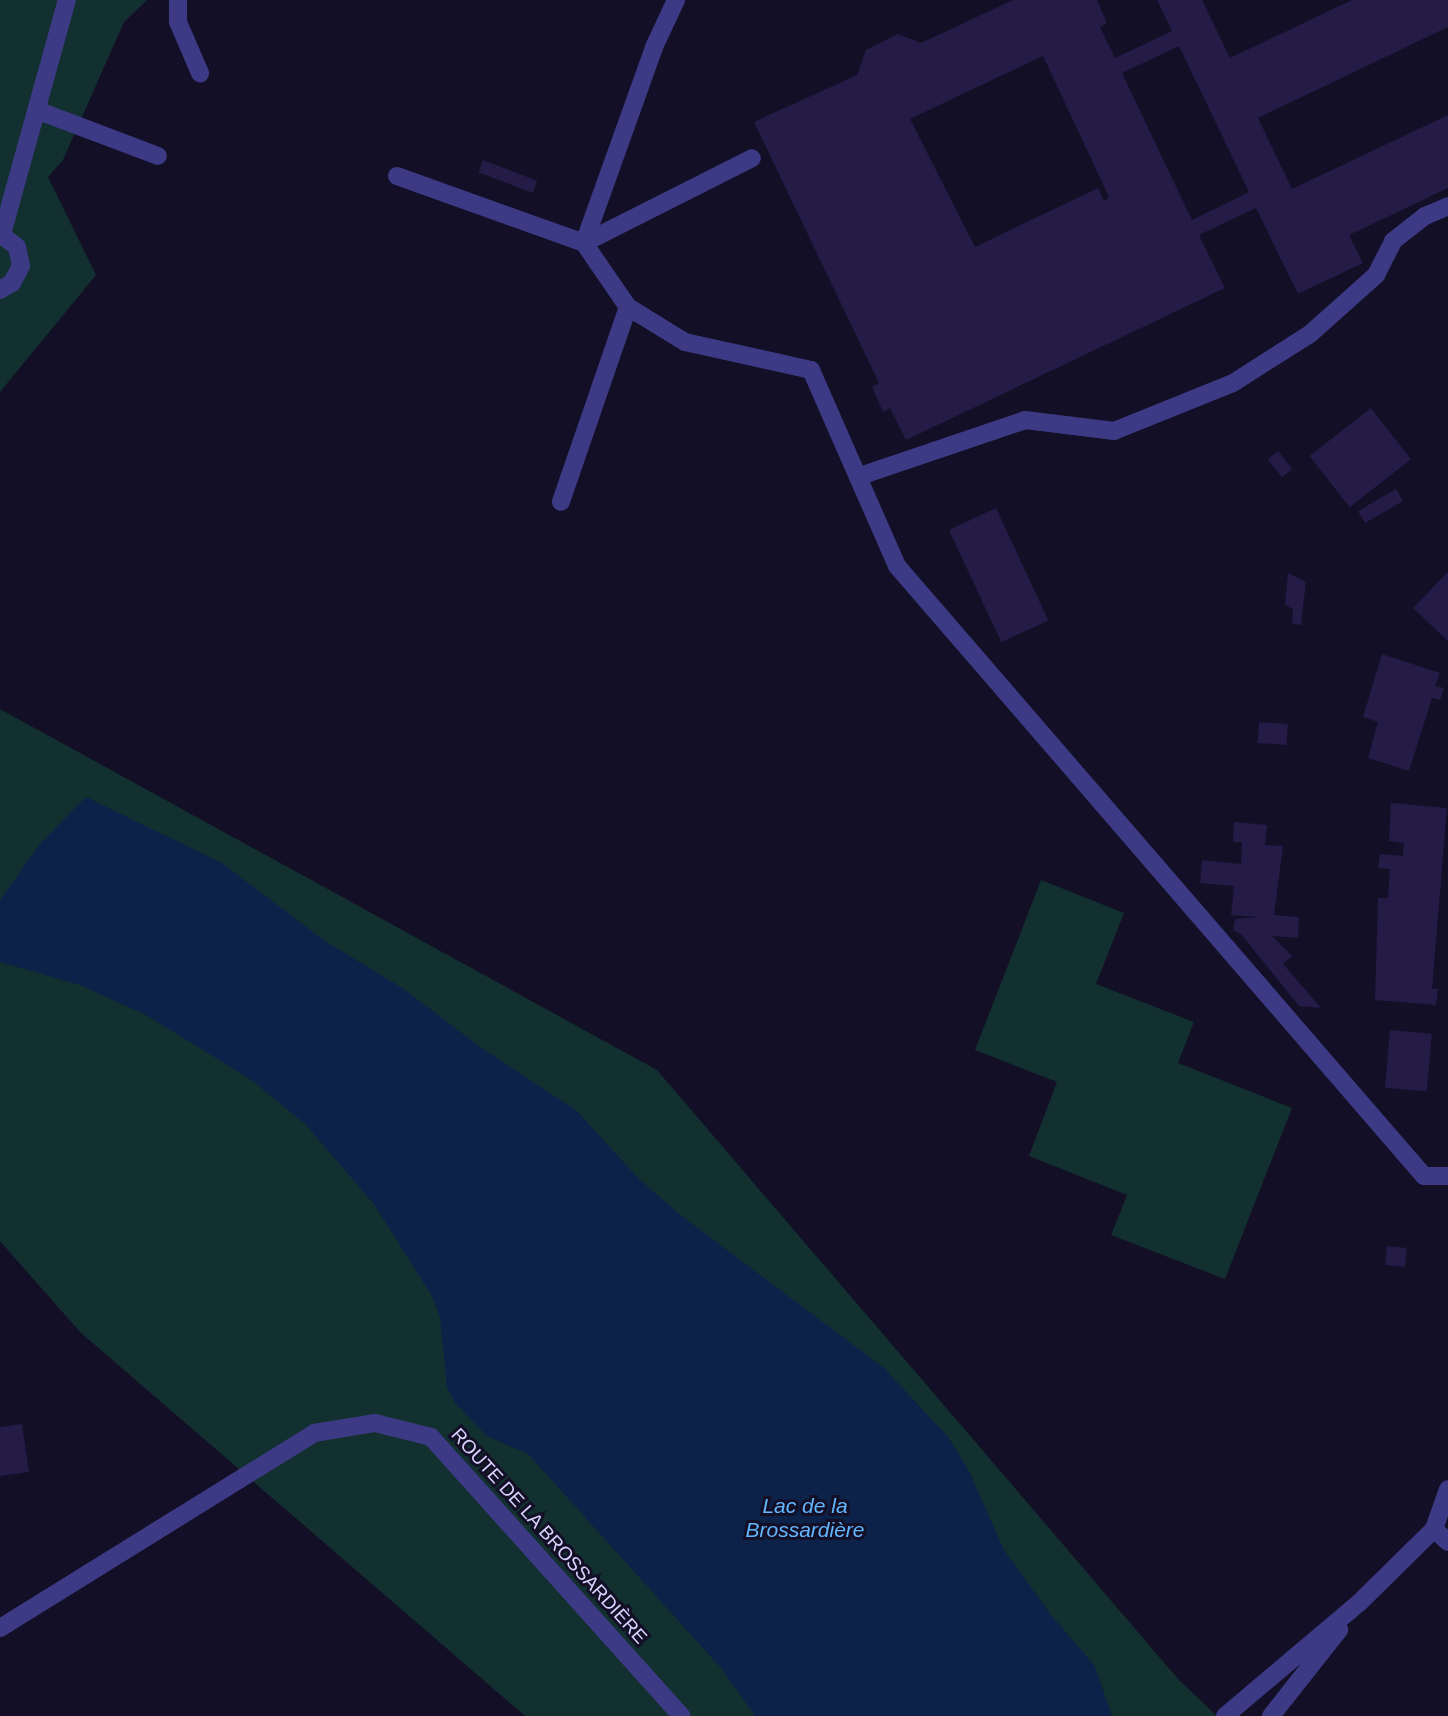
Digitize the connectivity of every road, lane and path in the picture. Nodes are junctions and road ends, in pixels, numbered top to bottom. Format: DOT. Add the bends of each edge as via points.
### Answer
graph roads {
  1 [pos="67,0"];
  2 [pos="178,0"];
  3 [pos="676,0"];
  4 [pos="200,73"];
  5 [pos="39,111"];
  6 [pos="158,156"];
  7 [pos="752,158"];
  8 [pos="397,176"];
  9 [pos="1448,206"];
  10 [pos="1,234"];
  11 [pos="584,243"];
  12 [pos="0,290"];
  13 [pos="628,307"];
  14 [pos="860,476"];
  15 [pos="561,502"];
  16 [pos="1448,1176"];
  17 [pos="1448,1489"];
  18 [pos="1434,1529"];
  19 [pos="1448,1542"];
  20 [pos="1360,1602"];
  21 [pos="0,1628"];
  22 [pos="681,1716"];
  23 [pos="1225,1716"];
  24 [pos="1271,1716"];
  1 -- 5 [label="street"];
  2 -- 4 [label="street" via="178,22"];
  3 -- 11 [label="street" via="654,47"];
  5 -- 6 [label="street"];
  5 -- 10 [label="street"];
  7 -- 11 [label="street"];
  8 -- 11 [label="street"];
  9 -- 14 [label="street" via="1425,216 1393,241 1376,275 1310,334 1233,383 1114,431 1025,420"];
  10 -- 12 [label="street" via="17,247 21,266 12,283"];
  11 -- 13 [label="street"];
  13 -- 14 [label="street" via="685,342 811,370"];
  13 -- 15 [label="street"];
  14 -- 16 [label="street" via="897,566 1424,1176"];
  17 -- 18 [label="street"];
  18 -- 19 [label="street"];
  18 -- 20 [label="street"];
  20 -- 23 [label="street"];
  20 -- 24 [label="street"];
  21 -- 22 [label="street, ROUTE DE LA BROSSARDIÈRE" via="314,1433 375,1423 431,1437"];
}
